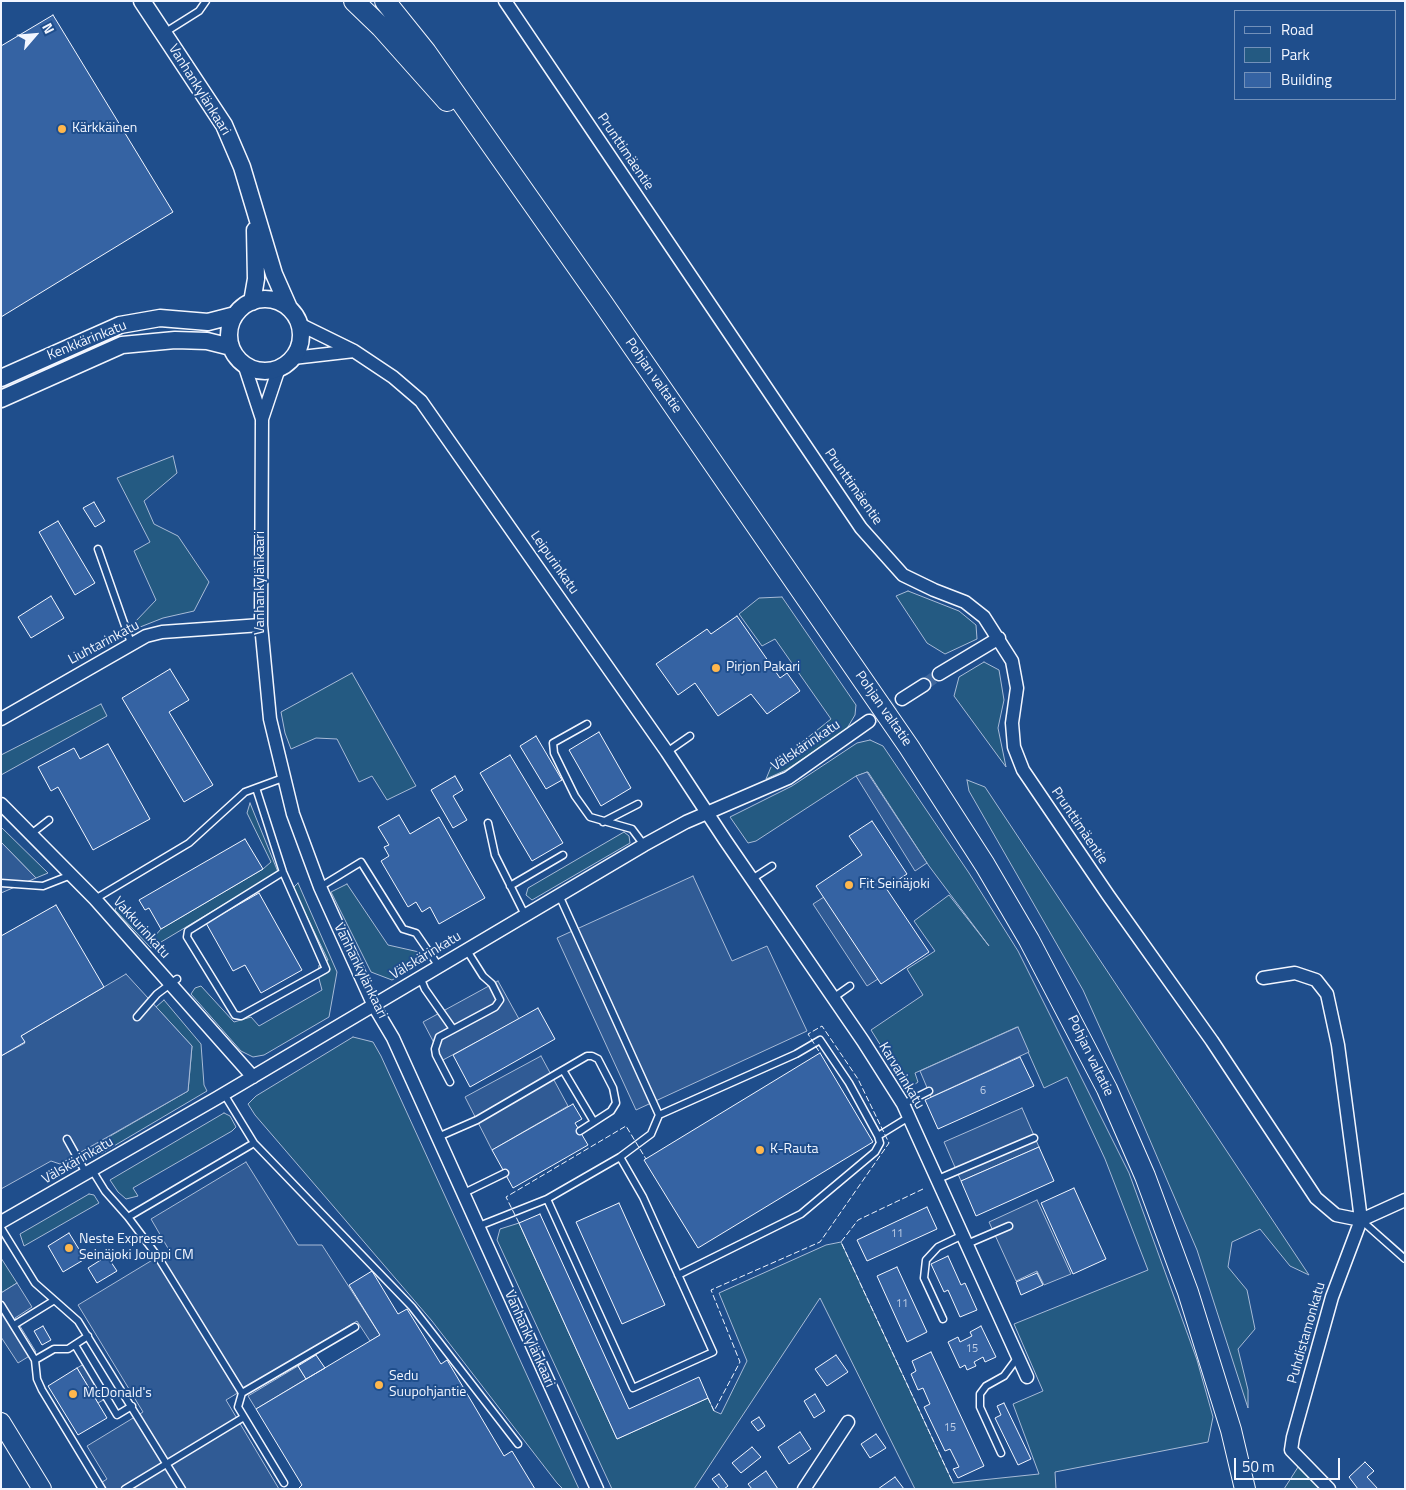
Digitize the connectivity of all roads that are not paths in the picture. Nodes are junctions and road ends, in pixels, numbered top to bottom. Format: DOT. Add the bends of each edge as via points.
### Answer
graph roads {
  1 [pos="142,1"];
  2 [pos="206,1"];
  3 [pos="354,1"];
  4 [pos="385,1"];
  5 [pos="403,1"];
  6 [pos="505,1"];
  7 [pos="164,33"];
  8 [pos="487,139"];
  9 [pos="254,213"];
  10 [pos="252,302"];
  11 [pos="289,308"];
  12 [pos="235,315"];
  13 [pos="299,324"];
  14 [pos="231,347"];
  15 [pos="354,351"];
  16 [pos="293,358"];
  17 [pos="244,364"];
  18 [pos="279,368"];
  19 [pos="1,378"];
  20 [pos="1,399"];
  21 [pos="262,419"];
  22 [pos="98,549"];
  23 [pos="261,625"];
  24 [pos="999,638"];
  25 [pos="131,643"];
  26 [pos="939,674"];
  27 [pos="924,685"];
  28 [pos="902,700"];
  29 [pos="1,719"];
  30 [pos="869,721"];
  31 [pos="587,724"];
  32 [pos="690,736"];
  33 [pos="667,752"];
  34 [pos="283,778"];
  35 [pos="256,788"];
  36 [pos="1,804"];
  37 [pos="638,804"];
  38 [pos="708,813"];
  39 [pos="48,820"];
  40 [pos="602,822"];
  41 [pos="488,823"];
  42 [pos="30,834"];
  43 [pos="644,844"];
  44 [pos="563,856"];
  45 [pos="772,866"];
  46 [pos="283,872"];
  47 [pos="71,875"];
  48 [pos="752,879"];
  49 [pos="1,884"];
  50 [pos="510,886"];
  51 [pos="320,887"];
  52 [pos="559,894"];
  53 [pos="95,899"];
  54 [pos="524,915"];
  55 [pos="466,949"];
  56 [pos="438,965"];
  57 [pos="420,977"];
  58 [pos="1263,978"];
  59 [pos="174,982"];
  60 [pos="850,986"];
  61 [pos="833,998"];
  62 [pos="374,1006"];
  63 [pos="137,1017"];
  64 [pos="453,1028"];
  65 [pos="563,1070"];
  66 [pos="253,1077"];
  67 [pos="450,1082"];
  68 [pos="929,1091"];
  69 [pos="224,1094"];
  70 [pos="903,1104"];
  71 [pos="659,1115"];
  72 [pos="909,1117"];
  73 [pos="594,1122"];
  74 [pos="580,1131"];
  75 [pos="878,1136"];
  76 [pos="438,1137"];
  77 [pos="1034,1138"];
  78 [pos="67,1139"];
  79 [pos="254,1143"];
  80 [pos="620,1157"];
  81 [pos="89,1172"];
  82 [pos="505,1173"];
  83 [pos="938,1178"];
  84 [pos="464,1193"];
  85 [pos="547,1199"];
  86 [pos="1405,1200"];
  87 [pos="128,1217"];
  88 [pos="1361,1220"];
  89 [pos="1,1222"];
  90 [pos="479,1226"];
  91 [pos="1009,1226"];
  92 [pos="1,1228"];
  93 [pos="965,1240"];
  94 [pos="1405,1259"];
  95 [pos="678,1275"];
  96 [pos="53,1301"];
  97 [pos="1,1305"];
  98 [pos="943,1319"];
  99 [pos="14,1325"];
  100 [pos="355,1327"];
  101 [pos="88,1336"];
  102 [pos="75,1345"];
  103 [pos="1018,1357"];
  104 [pos="35,1360"];
  105 [pos="1027,1377"];
  106 [pos="242,1393"];
  107 [pos="132,1406"];
  108 [pos="244,1417"];
  109 [pos="1,1422"];
  110 [pos="848,1422"];
  111 [pos="518,1444"];
  112 [pos="1001,1453"];
  113 [pos="167,1464"];
  114 [pos="284,1483"];
  115 [pos="42,1489"];
  116 [pos="102,1489"];
  117 [pos="125,1489"];
  118 [pos="182,1489"];
  119 [pos="597,1489"];
  120 [pos="804,1489"];
  121 [pos="1245,1489"];
  122 [pos="1329,1489"];
  1 -- 7 [label="street, Vanhankylänkaari"];
  2 -- 7 [label="lane" via="199,11"];
  3 -- 8 [label="main road"];
  4 -- 8 [label="main road, Pohjan valtatie" via="426,52"];
  5 -- 8 [label="main road"];
  6 -- 24 [label="street, Prunttimäentie" via="861,528 903,575 965,602 984,617"];
  7 -- 9 [label="street, Vanhankylänkaari" via="224,125 244,173"];
  8 -- 121 [label="main road, Pohjan valtatie" via="909,747 1030,940 1106,1089 1145,1176 1188,1292 1231,1430"];
  9 -- 10 [label="street, Vanhankylänkaari" via="256,279"];
  9 -- 11 [label="street, Vanhankylänkaari"];
  10 -- 11 [label="street" via="272,300"];
  10 -- 12 [label="street"];
  11 -- 13 [label="street"];
  12 -- 14 [label="street" via="230,326"];
  12 -- 19 [label="street, Kenkkärinkatu" via="208,322 160,318 120,325"];
  13 -- 15 [label="street, Leipurinkatu"];
  13 -- 16 [label="street" via="301,336"];
  14 -- 17 [label="street"];
  14 -- 20 [label="street, Kenkkärinkatu" via="207,341 175,340 122,345"];
  15 -- 16 [label="street"];
  15 -- 33 [label="street, Leipurinkatu" via="421,400"];
  16 -- 18 [label="street"];
  17 -- 18 [label="street" via="255,370"];
  17 -- 21 [label="street, Vanhankylänkaari"];
  18 -- 21 [label="street, Vanhankylänkaari"];
  21 -- 23 [label="street, Vanhankylänkaari"];
  22 -- 25 [label="lane"];
  23 -- 25 [label="street, Liuhtarinkatu" via="162,632"];
  23 -- 34 [label="street, Vanhankylänkaari" via="270,719"];
  24 -- 26 [label="street"];
  24 -- 88 [label="street, Prunttimäentie" via="1012,661 1017,688 1012,723 1014,747 1023,770 1212,1041 1316,1198 1336,1215"];
  25 -- 29 [label="street, Liuhtarinkatu"];
  27 -- 28 [label="street"];
  30 -- 38 [label="street, Välskärinkatu" via="788,778"];
  31 -- 40 [label="lane" via="552,744 575,796 590,817"];
  32 -- 33 [label="lane"];
  33 -- 38 [label="street, Leipurinkatu"];
  34 -- 35 [label="lane"];
  34 -- 51 [label="street, Vanhankylänkaari"];
  35 -- 46 [label="lane"];
  35 -- 53 [label="lane" via="228,806 189,843"];
  36 -- 42 [label="street, Vakkurinkatu"];
  37 -- 40 [label="lane"];
  38 -- 43 [label="street, Välskärinkatu"];
  38 -- 48 [label="street, Karvarinkatu"];
  39 -- 42 [label="lane"];
  40 -- 43 [label="lane" via="632,828"];
  41 -- 50 [label="lane" via="495,855"];
  42 -- 47 [label="street, Vakkurinkatu"];
  43 -- 52 [label="street, Välskärinkatu"];
  44 -- 50 [label="lane"];
  45 -- 48 [label="lane"];
  46 -- 46 [label="lane" via="188,931 187,937 235,1016 241,1016 326,969"];
  47 -- 49 [label="lane" via="43,886"];
  47 -- 53 [label="street, Vakkurinkatu"];
  48 -- 61 [label="street, Karvarinkatu"];
  50 -- 54 [label="lane"];
  51 -- 56 [label="lane" via="361,862 403,929 416,933"];
  51 -- 62 [label="street, Vanhankylänkaari"];
  52 -- 54 [label="street, Välskärinkatu"];
  52 -- 71 [label="lane"];
  53 -- 59 [label="street, Vakkurinkatu"];
  54 -- 55 [label="street, Välskärinkatu"];
  55 -- 56 [label="street, Välskärinkatu"];
  55 -- 64 [label="lane" via="500,1000 495,1007"];
  56 -- 57 [label="street, Välskärinkatu"];
  57 -- 62 [label="street, Välskärinkatu"];
  57 -- 64 [label="lane"];
  58 -- 88 [label="street" via="1295,973 1316,980 1327,994 1338,1045"];
  59 -- 63 [label="lane" via="157,994"];
  59 -- 66 [label="street, Vakkurinkatu"];
  60 -- 61 [label="lane"];
  61 -- 70 [label="street, Karvarinkatu"];
  62 -- 66 [label="street, Välskärinkatu"];
  62 -- 76 [label="street, Vanhankylänkaari" via="393,1038"];
  64 -- 67 [label="lane" via="438,1037 435,1049"];
  65 -- 73 [label="lane"];
  65 -- 73 [label="lane" via="587,1056 598,1059 613,1088 616,1103 611,1111"];
  65 -- 76 [label="lane" via="477,1120"];
  66 -- 69 [label="street, Välskärinkatu"];
  68 -- 70 [label="lane"];
  69 -- 79 [label="lane"];
  69 -- 81 [label="street, Välskärinkatu"];
  70 -- 72 [label="street, Karvarinkatu"];
  71 -- 75 [label="lane" via="796,1054 820,1040 849,1083"];
  71 -- 80 [label="lane" via="650,1134"];
  72 -- 75 [label="lane"];
  72 -- 83 [label="street, Karvarinkatu"];
  73 -- 74 [label="lane"];
  75 -- 95 [label="lane" via="880,1143 875,1152 801,1214"];
  76 -- 84 [label="street, Vanhankylänkaari"];
  77 -- 83 [label="lane"];
  78 -- 81 [label="lane"];
  79 -- 87 [label="lane"];
  79 -- 111 [label="lane" via="412,1307"];
  80 -- 85 [label="lane"];
  80 -- 95 [label="lane" via="643,1197"];
  81 -- 87 [label="lane"];
  81 -- 89 [label="street, Välskärinkatu"];
  82 -- 84 [label="lane"];
  83 -- 93 [label="street, Karvarinkatu"];
  84 -- 90 [label="street, Vanhankylänkaari"];
  85 -- 90 [label="lane"];
  85 -- 95 [label="lane" via="632,1388 713,1352"];
  86 -- 88 [label="street"];
  87 -- 106 [label="lane" via="158,1257"];
  88 -- 94 [label="lane"];
  88 -- 122 [label="street, Puhdistamonkatu" via="1332,1297 1291,1450"];
  90 -- 119 [label="street, Vanhankylänkaari"];
  91 -- 93 [label="lane"];
  92 -- 96 [label="lane" via="35,1284"];
  93 -- 98 [label="lane" via="938,1248 926,1260 924,1278"];
  93 -- 103 [label="street, Karvarinkatu"];
  96 -- 99 [label="lane"];
  96 -- 101 [label="lane" via="78,1321"];
  97 -- 99 [label="lane"];
  99 -- 104 [label="lane"];
  100 -- 106 [label="lane"];
  101 -- 102 [label="lane"];
  101 -- 107 [label="lane"];
  102 -- 104 [label="lane" via="68,1349 54,1349"];
  102 -- 107 [label="lane" via="117,1415"];
  103 -- 105 [label="street, Karvarinkatu"];
  103 -- 112 [label="lane" via="1004,1376 986,1386 980,1394 980,1407"];
  104 -- 116 [label="lane" via="42,1390"];
  106 -- 108 [label="lane" via="238,1407"];
  107 -- 113 [label="lane"];
  108 -- 113 [label="lane"];
  108 -- 114 [label="lane"];
  109 -- 115 [label="main road"];
  110 -- 120 [label="street"];
  113 -- 117 [label="lane"];
  113 -- 118 [label="lane"];
}
